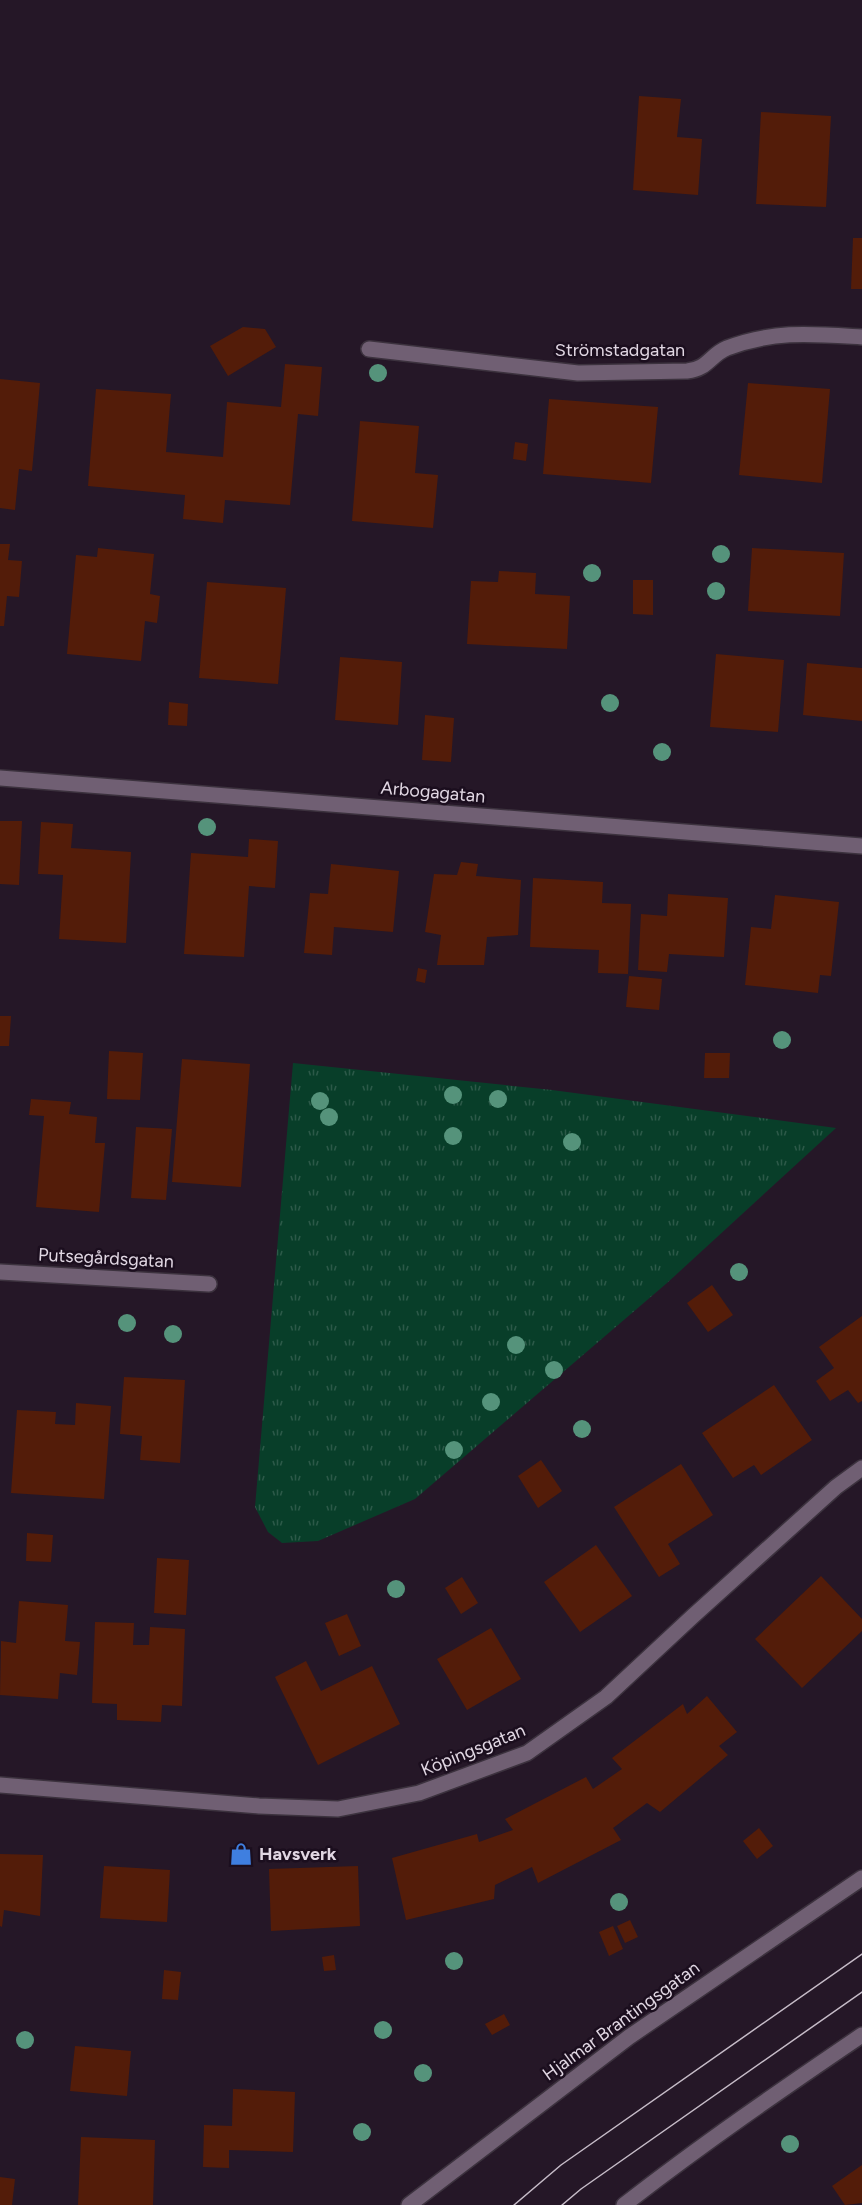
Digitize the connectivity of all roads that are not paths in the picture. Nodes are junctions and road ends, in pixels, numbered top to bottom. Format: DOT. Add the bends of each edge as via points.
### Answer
graph roads {
  1 [pos="862,337"];
  2 [pos="369,349"];
  3 [pos="0,778"];
  4 [pos="862,846"];
  5 [pos="0,1272"];
  6 [pos="209,1284"];
  7 [pos="862,1468"];
  8 [pos="0,1785"];
  9 [pos="862,1878"];
  10 [pos="862,2035"];
  11 [pos="409,2205"];
  12 [pos="624,2205"];
  1 -- 2 [label="street, Strömstadgatan" via="793,333 753,339 723,349 699,370 666,371 578,373"];
  3 -- 4 [label="street, Arbogagatan"];
  5 -- 6 [label="street, Putsegårdsgatan"];
  7 -- 8 [label="street, Köpingsgatan" via="836,1487 606,1697 527,1753 419,1793 338,1809"];
  9 -- 11 [label="street, Hjalmar Brantingsgatan" via="629,2037"];
  10 -- 12 [label="street" via="681,2160"];
}
